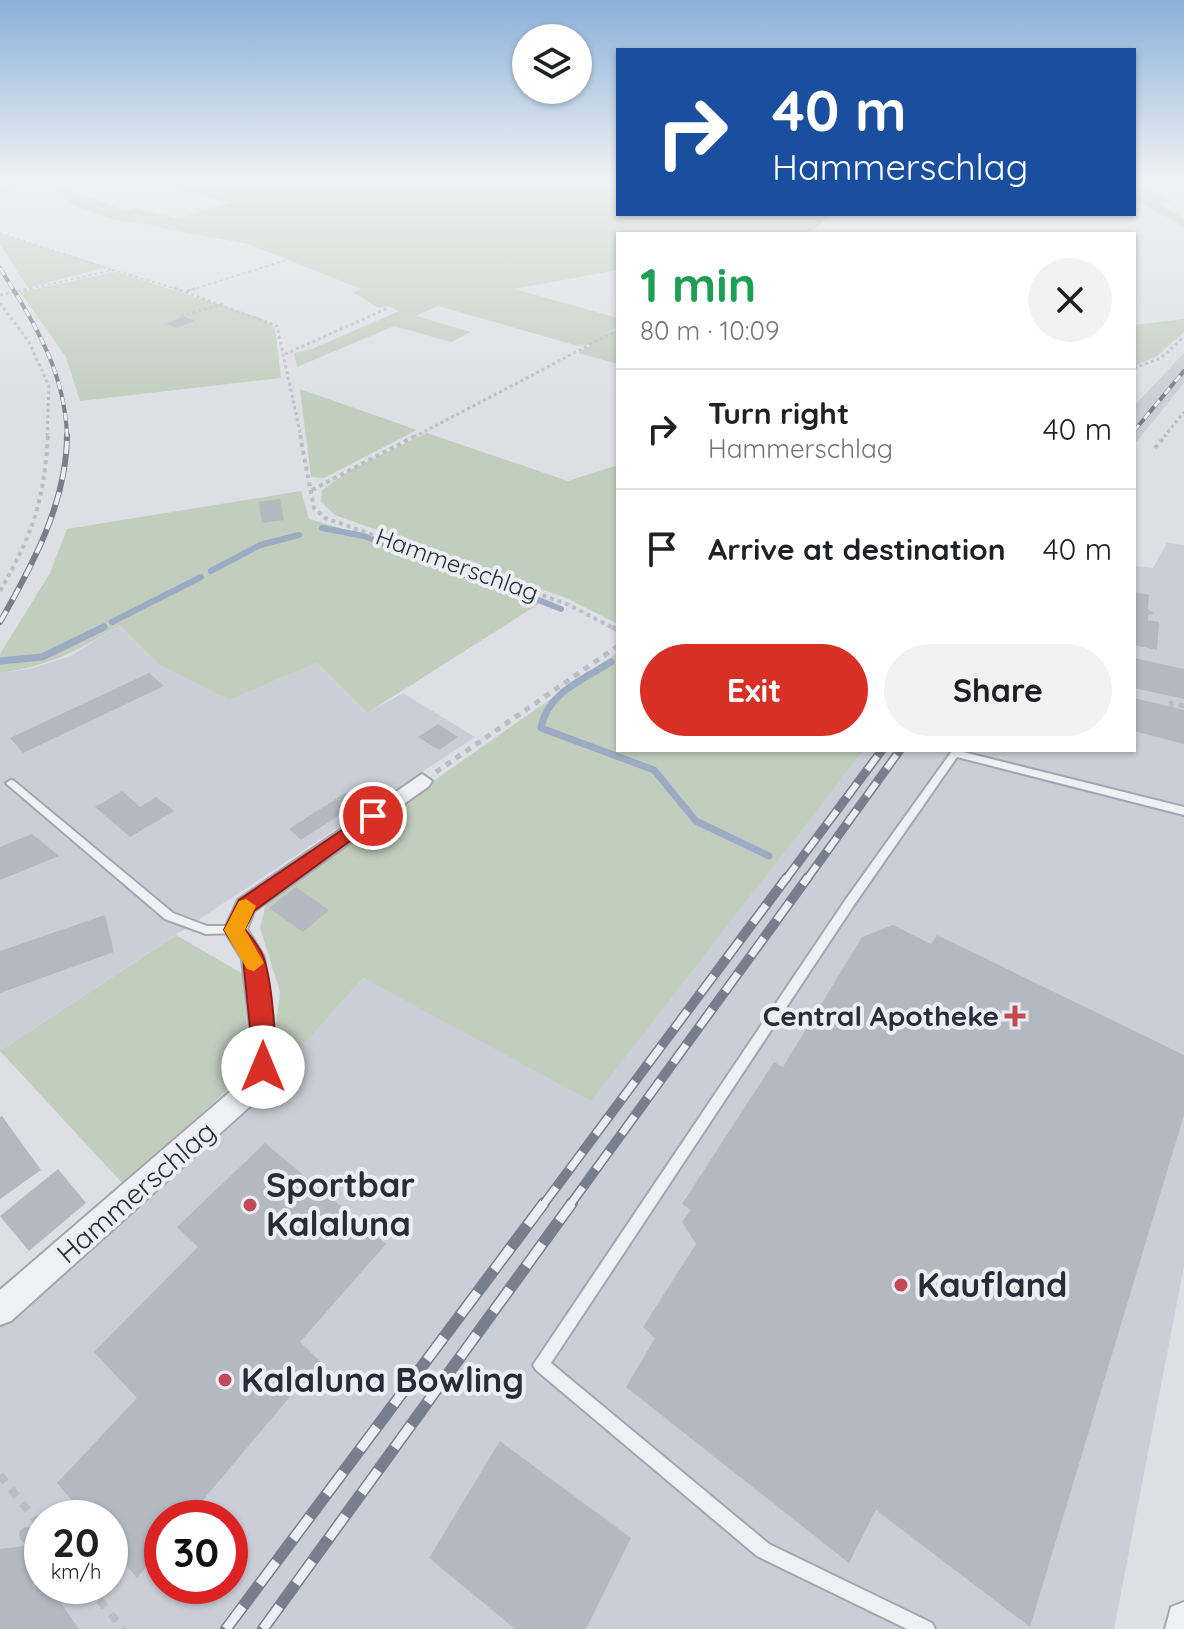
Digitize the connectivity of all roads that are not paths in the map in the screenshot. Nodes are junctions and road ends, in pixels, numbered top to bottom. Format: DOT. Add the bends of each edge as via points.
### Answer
graph roads {
  1 [pos="422,781"];
  2 [pos="11,783"];
  3 [pos="1184,811"];
  4 [pos="235,930"];
  5 [pos="0,1310"];
  6 [pos="1184,1620"];
  7 [pos="926,1629"];
  8 [pos="1183,1629"];
  1 -- 4 [label="street" via="246,906"];
  2 -- 4 [label="lane" via="169,916 206,930"];
  3 -- 7 [label="lane" via="955,753 541,1365 763,1550"];
  4 -- 5 [label="street, Hammerschlag" via="253,957 262,1027 263,1067 248,1092"];
  6 -- 8 [label="street"];
}
